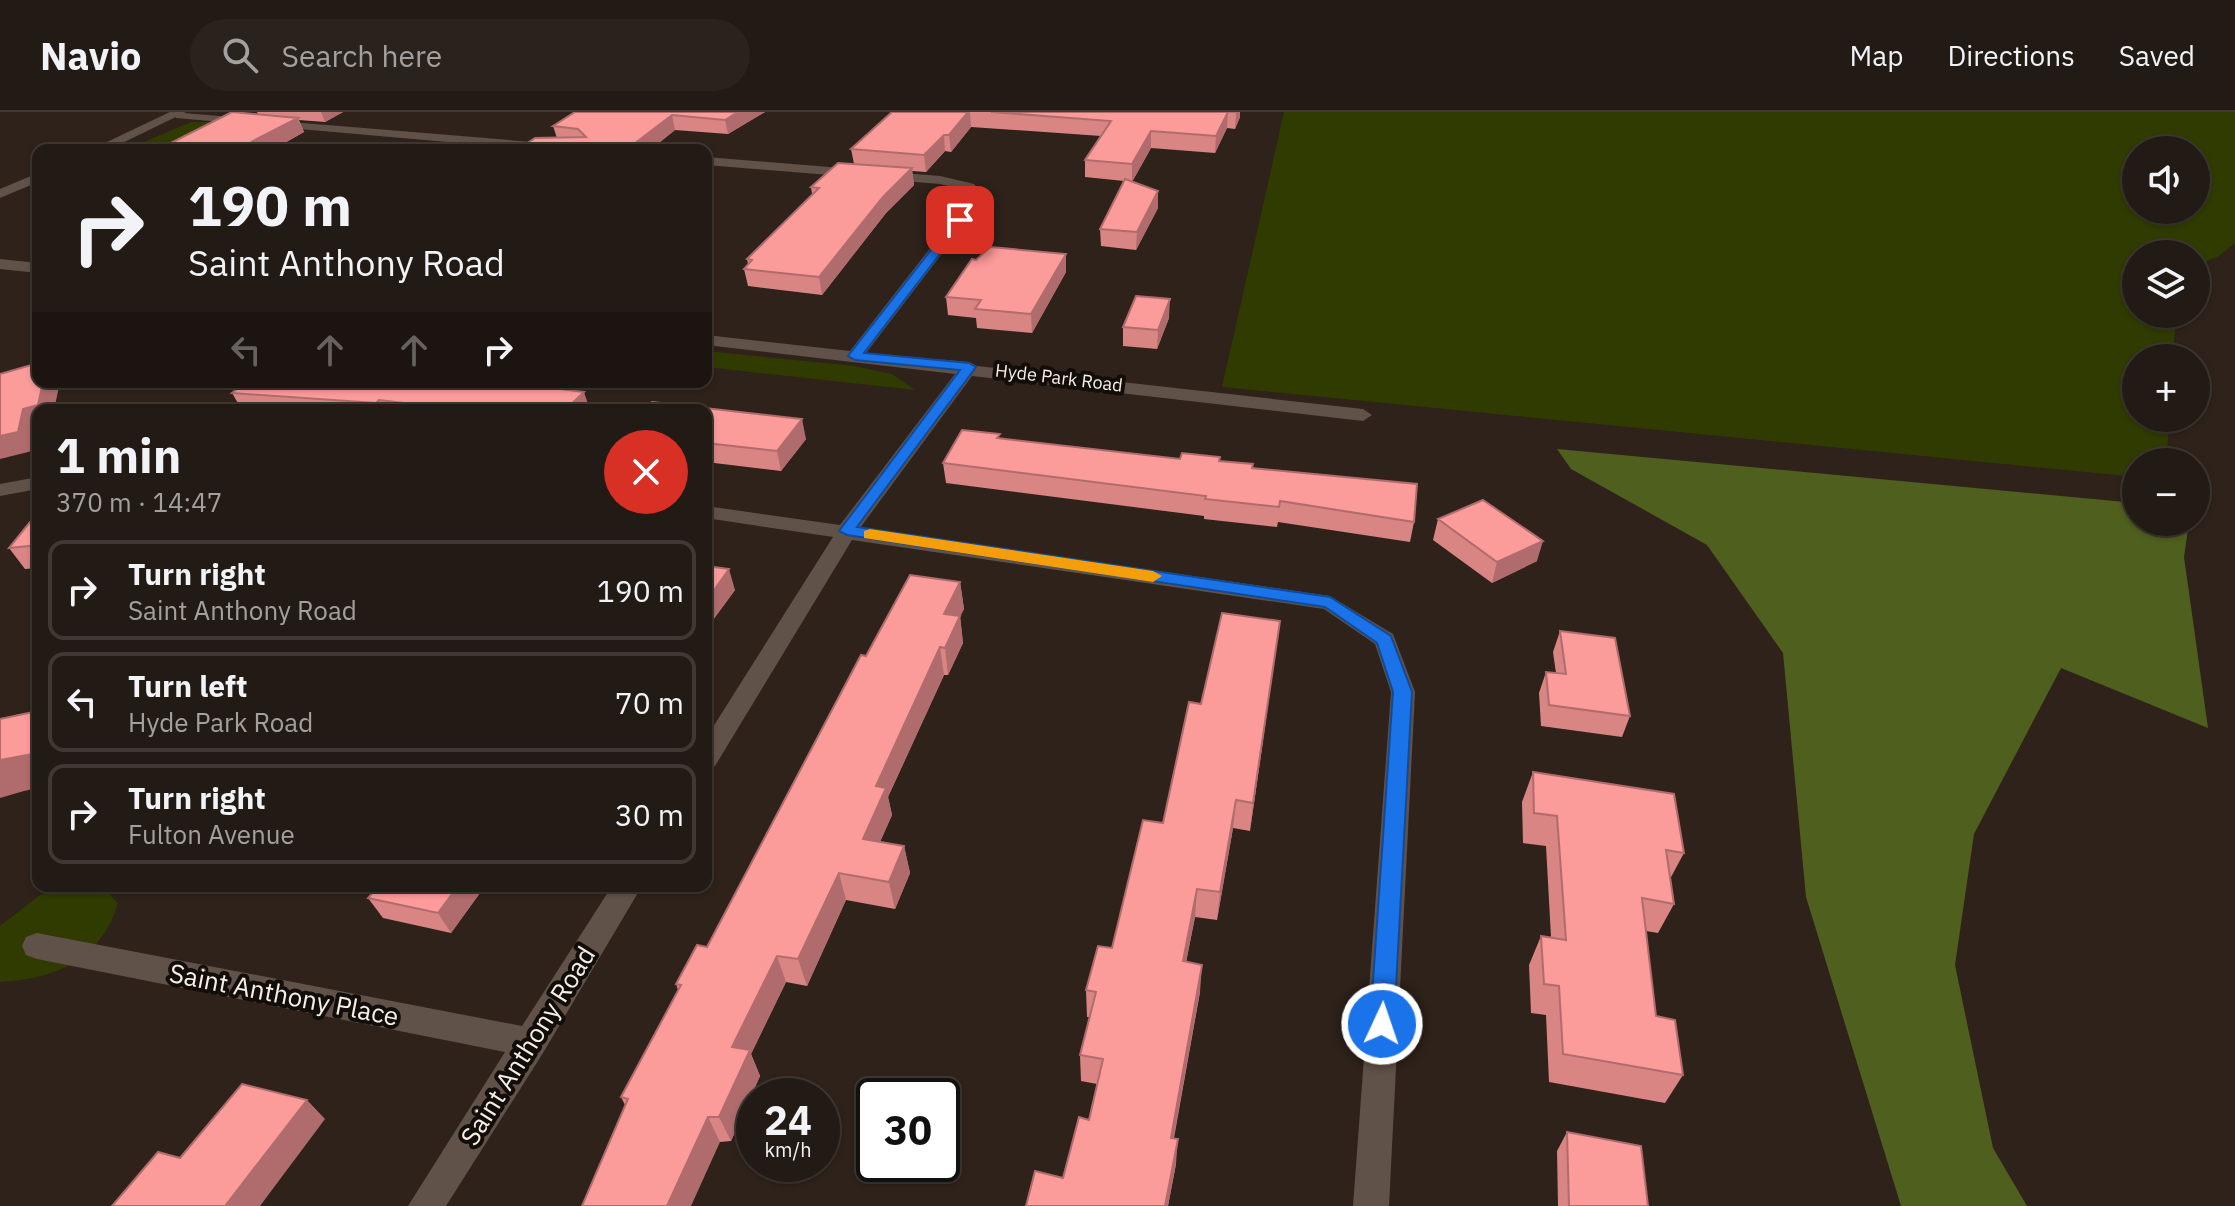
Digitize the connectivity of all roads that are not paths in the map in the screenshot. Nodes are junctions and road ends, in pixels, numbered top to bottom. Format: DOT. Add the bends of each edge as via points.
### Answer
graph roads {
  1 [pos="178,113"];
  2 [pos="110,144"];
  3 [pos="516,144"];
  4 [pos="712,161"];
  5 [pos="32,180"];
  6 [pos="0,194"];
  7 [pos="0,264"];
  8 [pos="32,267"];
  9 [pos="712,341"];
  10 [pos="855,356"];
  11 [pos="969,367"];
  12 [pos="1363,415"];
  13 [pos="32,484"];
  14 [pos="0,490"];
  15 [pos="712,513"];
  16 [pos="847,531"];
  17 [pos="712,749"];
  18 [pos="624,892"];
  19 [pos="37,946"];
  20 [pos="532,1043"];
  21 [pos="426,1206"];
  22 [pos="1371,1206"];
  1 -- 2 [label="street"];
  1 -- 3 [label="street"];
  4 -- 10 [label="street" via="940,180 969,187 978,197"];
  5 -- 6 [label="street"];
  7 -- 8 [label="street"];
  9 -- 10 [label="street, Hyde Park Road"];
  10 -- 11 [label="street, Hyde Park Road"];
  11 -- 12 [label="street, Hyde Park Road"];
  11 -- 16 [label="street"];
  13 -- 14 [label="street"];
  15 -- 16 [label="street"];
  16 -- 17 [label="street"];
  16 -- 22 [label="street" via="1330,603 1385,640 1403,692"];
  18 -- 20 [label="street, Saint Anthony Road"];
  19 -- 20 [label="street, Saint Anthony Place"];
  20 -- 21 [label="street, Saint Anthony Road"];
}
